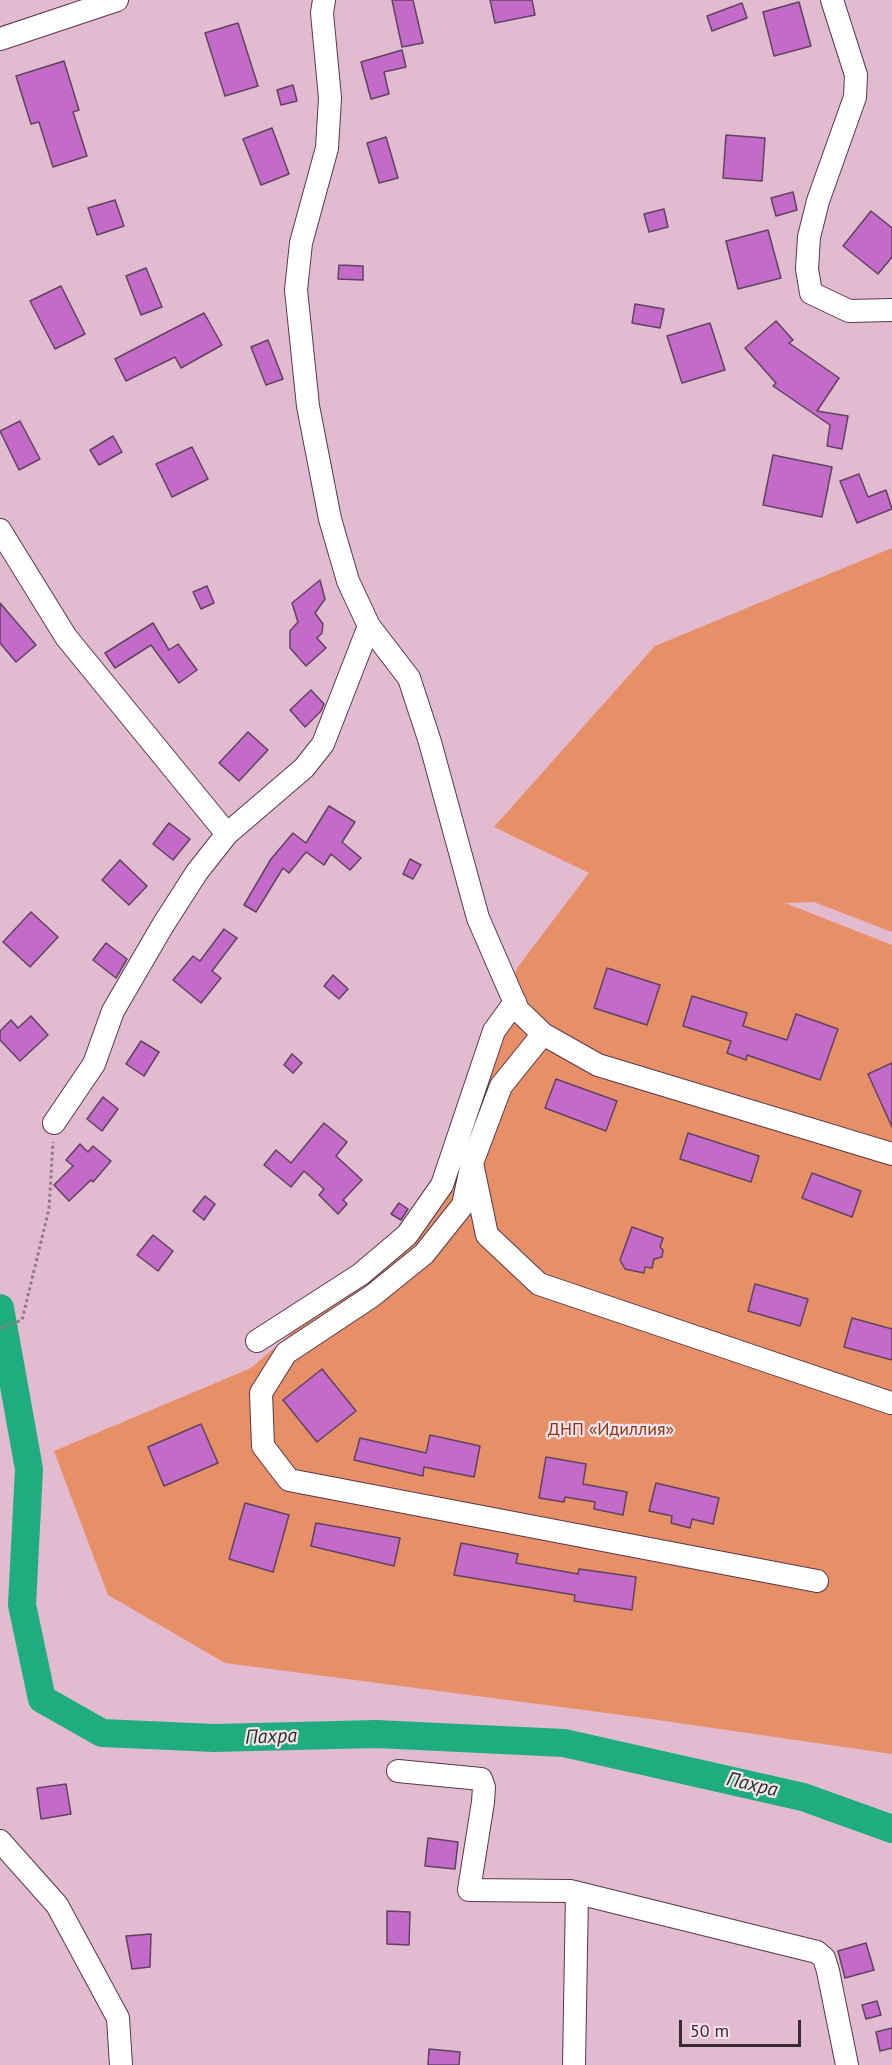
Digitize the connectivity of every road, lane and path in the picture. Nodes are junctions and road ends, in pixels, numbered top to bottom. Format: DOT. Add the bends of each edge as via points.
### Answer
graph roads {
  1 [pos="117,0"];
  2 [pos="324,0"];
  3 [pos="832,0"];
  4 [pos="0,39"];
  5 [pos="892,310"];
  6 [pos="0,530"];
  7 [pos="369,626"];
  8 [pos="227,834"];
  9 [pos="515,1002"];
  10 [pos="543,1034"];
  11 [pos="54,1123"];
  12 [pos="892,1154"];
  13 [pos="472,1163"];
  14 [pos="0,1328"];
  15 [pos="257,1341"];
  16 [pos="891,1403"];
  17 [pos="817,1581"];
  18 [pos="398,1771"];
  19 [pos="0,1841"];
  20 [pos="577,1893"];
  21 [pos="120,2065"];
  22 [pos="574,2065"];
  23 [pos="847,2065"];
  1 -- 4 [label="street"];
  2 -- 7 [label="street" via="330,98 327,148 301,243 296,290 308,406 330,519 348,581"];
  3 -- 5 [label="street" via="856,75 855,97 818,201 809,237 807,269 812,292 823,301 849,311"];
  6 -- 8 [label="street" via="66,637"];
  7 -- 8 [label="street" via="323,744 304,768"];
  7 -- 9 [label="street" via="409,678 478,918"];
  8 -- 11 [label="street" via="163,925 113,1011 94,1064"];
  9 -- 10 [label="street" via="518,1010"];
  9 -- 15 [label="street" via="494,1031 442,1185 407,1234 361,1274"];
  10 -- 12 [label="street" via="598,1065"];
  10 -- 13 [label="street" via="501,1086"];
  11 -- 14 [label="path" via="49,1209 22,1320"];
  13 -- 16 [label="street" via="487,1235 538,1284"];
  13 -- 17 [label="street" via="463,1205 424,1254 372,1296 286,1353 261,1393 262,1446 289,1480"];
  18 -- 20 [label="street" via="481,1779 483,1802 470,1890"];
  19 -- 21 [label="street" via="57,1905 118,2018"];
  20 -- 22 [label="street"];
  20 -- 23 [label="street" via="817,1952 824,1958 828,1971"];
}
